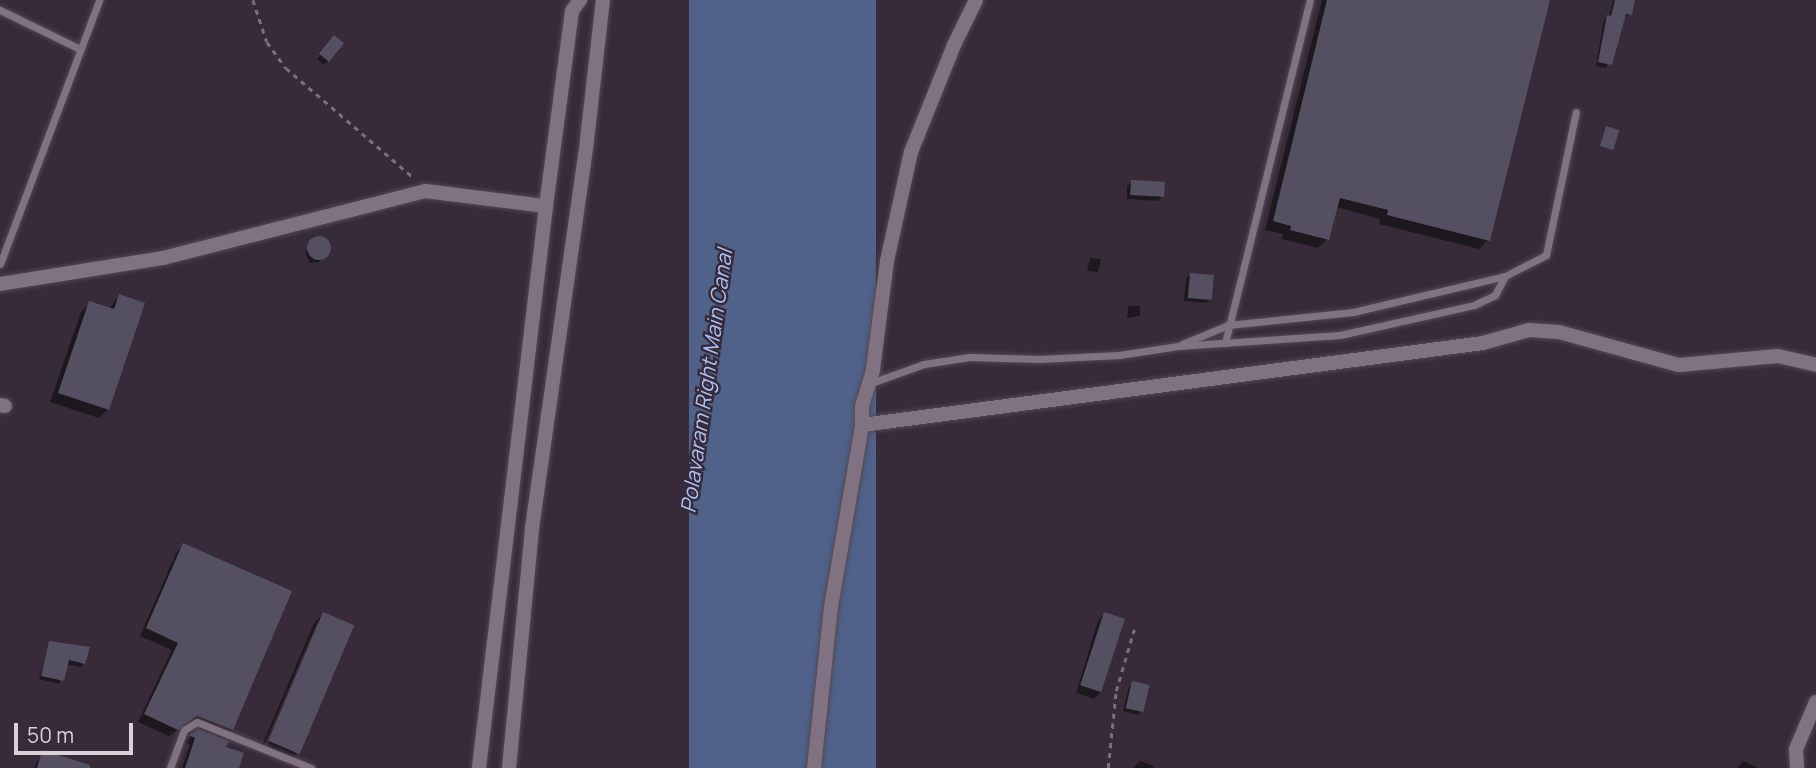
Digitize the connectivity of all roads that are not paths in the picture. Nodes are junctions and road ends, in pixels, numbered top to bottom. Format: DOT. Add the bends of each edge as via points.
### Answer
graph roads {
  1 [pos="99,0"];
  2 [pos="580,0"];
  3 [pos="603,0"];
  4 [pos="976,0"];
  5 [pos="1310,0"];
  6 [pos="0,10"];
  7 [pos="80,49"];
  8 [pos="1576,112"];
  9 [pos="546,206"];
  10 [pos="0,264"];
  11 [pos="1505,276"];
  12 [pos="0,284"];
  13 [pos="1228,325"];
  14 [pos="1224,343"];
  15 [pos="1178,346"];
  16 [pos="1816,365"];
  17 [pos="867,385"];
  18 [pos="862,425"];
  19 [pos="1816,702"];
  20 [pos="170,768"];
  21 [pos="310,768"];
  22 [pos="479,768"];
  23 [pos="509,768"];
  24 [pos="814,768"];
  25 [pos="1797,768"];
  1 -- 7 [label="lane"];
  2 -- 9 [label="street" via="572,12"];
  3 -- 23 [label="street" via="532,528"];
  4 -- 17 [label="street" via="912,152 887,261"];
  5 -- 13 [label="lane"];
  6 -- 7 [label="lane"];
  7 -- 10 [label="lane"];
  8 -- 11 [label="lane" via="1546,255"];
  9 -- 12 [label="street" via="425,191 163,258"];
  9 -- 22 [label="street"];
  11 -- 13 [label="lane" via="1353,312"];
  11 -- 14 [label="lane" via="1494,295 1474,305 1340,335"];
  13 -- 14 [label="lane"];
  13 -- 15 [label="lane"];
  14 -- 15 [label="lane"];
  15 -- 17 [label="lane" via="1092,356 969,357 924,364"];
  16 -- 18 [label="street" via="1778,356 1679,365 1559,332 1528,330 1483,343"];
  17 -- 18 [label="street"];
  18 -- 24 [label="street" via="831,607"];
  19 -- 25 [label="street" via="1796,749"];
  20 -- 21 [label="lane" via="184,730 197,722"];
}
